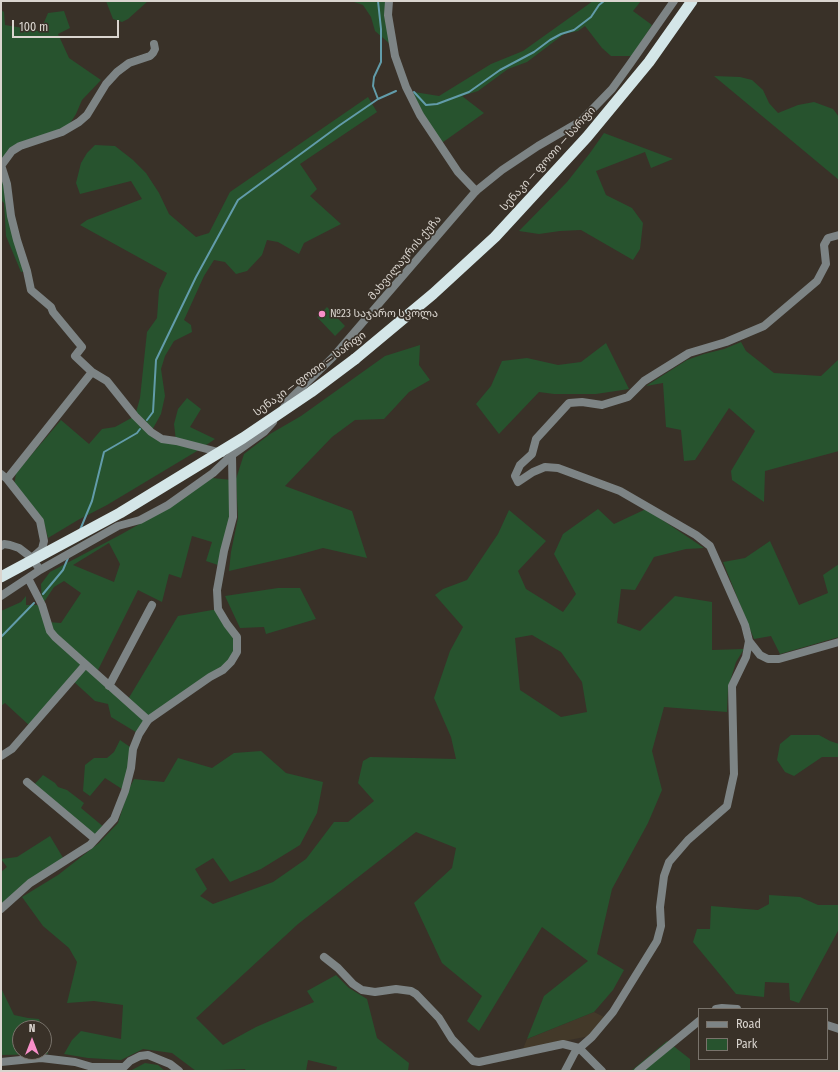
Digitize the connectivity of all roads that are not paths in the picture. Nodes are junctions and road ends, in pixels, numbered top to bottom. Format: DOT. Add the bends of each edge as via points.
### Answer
graph roads {
  1 [pos="389,1"];
  2 [pos="674,1"];
  3 [pos="692,1"];
  4 [pos="154,44"];
  5 [pos="1,165"];
  6 [pos="476,191"];
  7 [pos="839,234"];
  8 [pos="92,372"];
  9 [pos="232,456"];
  10 [pos="4,477"];
  11 [pos="1,546"];
  12 [pos="32,558"];
  13 [pos="40,570"];
  14 [pos="1,577"];
  15 [pos="28,578"];
  16 [pos="1,596"];
  17 [pos="152,605"];
  18 [pos="750,641"];
  19 [pos="839,642"];
  20 [pos="85,665"];
  21 [pos="109,686"];
  22 [pos="148,720"];
  23 [pos="1,756"];
  24 [pos="27,782"];
  25 [pos="95,839"];
  26 [pos="1,909"];
  27 [pos="324,957"];
  28 [pos="698,1022"];
  29 [pos="828,1025"];
  30 [pos="839,1030"];
  31 [pos="579,1048"];
  32 [pos="1,1062"];
  33 [pos="179,1071"];
  34 [pos="565,1071"];
  35 [pos="602,1071"];
  36 [pos="638,1071"];
  1 -- 6 [label="street" via="388,16 395,56 406,87 420,115 458,172"];
  2 -- 6 [label="street, მახვილაურის ქუჩა" via="612,88 581,121 502,170"];
  3 -- 14 [label="highway, სენაკი — ფოთი — სარფი, bridge" via="649,62 592,131 495,237 433,294 311,392 230,446 120,513"];
  4 -- 5 [label="street" via="155,49 150,56 117,72 79,122 62,132 20,146 12,151"];
  5 -- 8 [label="street" via="7,184 11,216 31,290 51,307 82,347 75,356"];
  6 -- 9 [label="street, მახვილაურის ქუჩა" via="334,357 288,401 264,432"];
  7 -- 18 [label="street" via="828,238 824,245 826,264 817,281 764,326 726,342 689,353 644,381 628,397 602,405 569,403 536,439 532,454 520,465 515,476 518,482 545,467 558,468 620,491 696,535 710,546"];
  8 -- 9 [label="street" via="107,382 135,416 162,439"];
  8 -- 10 [label="street"];
  9 -- 13 [label="street, მახვილაურის ქუჩა" via="168,505 140,520 118,526"];
  9 -- 22 [label="street" via="233,517 217,590 218,609 237,637 237,652 232,662 223,670"];
  10 -- 12 [label="street" via="40,521 44,541 42,549"];
  11 -- 12 [label="street" via="4,544 19,548"];
  12 -- 13 [label="street"];
  13 -- 15 [label="street, მახვილაურის ქუჩა"];
  15 -- 16 [label="street, მახვილაურის ქუჩა"];
  15 -- 20 [label="street" via="42,605 50,631"];
  17 -- 21 [label="street"];
  18 -- 19 [label="street" via="760,655 779,660"];
  18 -- 31 [label="street" via="746,657 732,686 734,774 727,806 688,840 669,862 664,876 658,941 613,1012"];
  20 -- 21 [label="street"];
  20 -- 23 [label="street" via="12,749"];
  21 -- 22 [label="street"];
  22 -- 25 [label="street" via="133,749 132,768 126,791 114,819"];
  24 -- 25 [label="street"];
  25 -- 26 [label="street" via="90,845 30,883"];
  27 -- 31 [label="street" via="362,990 375,992 396,989 416,994 473,1061 479,1062 563,1044"];
  28 -- 36 [label="street"];
  29 -- 30 [label="street"];
  31 -- 34 [label="street"];
  31 -- 35 [label="street"];
  32 -- 33 [label="street" via="46,1058 92,1067 124,1067 140,1056 148,1055 170,1064"];
}
